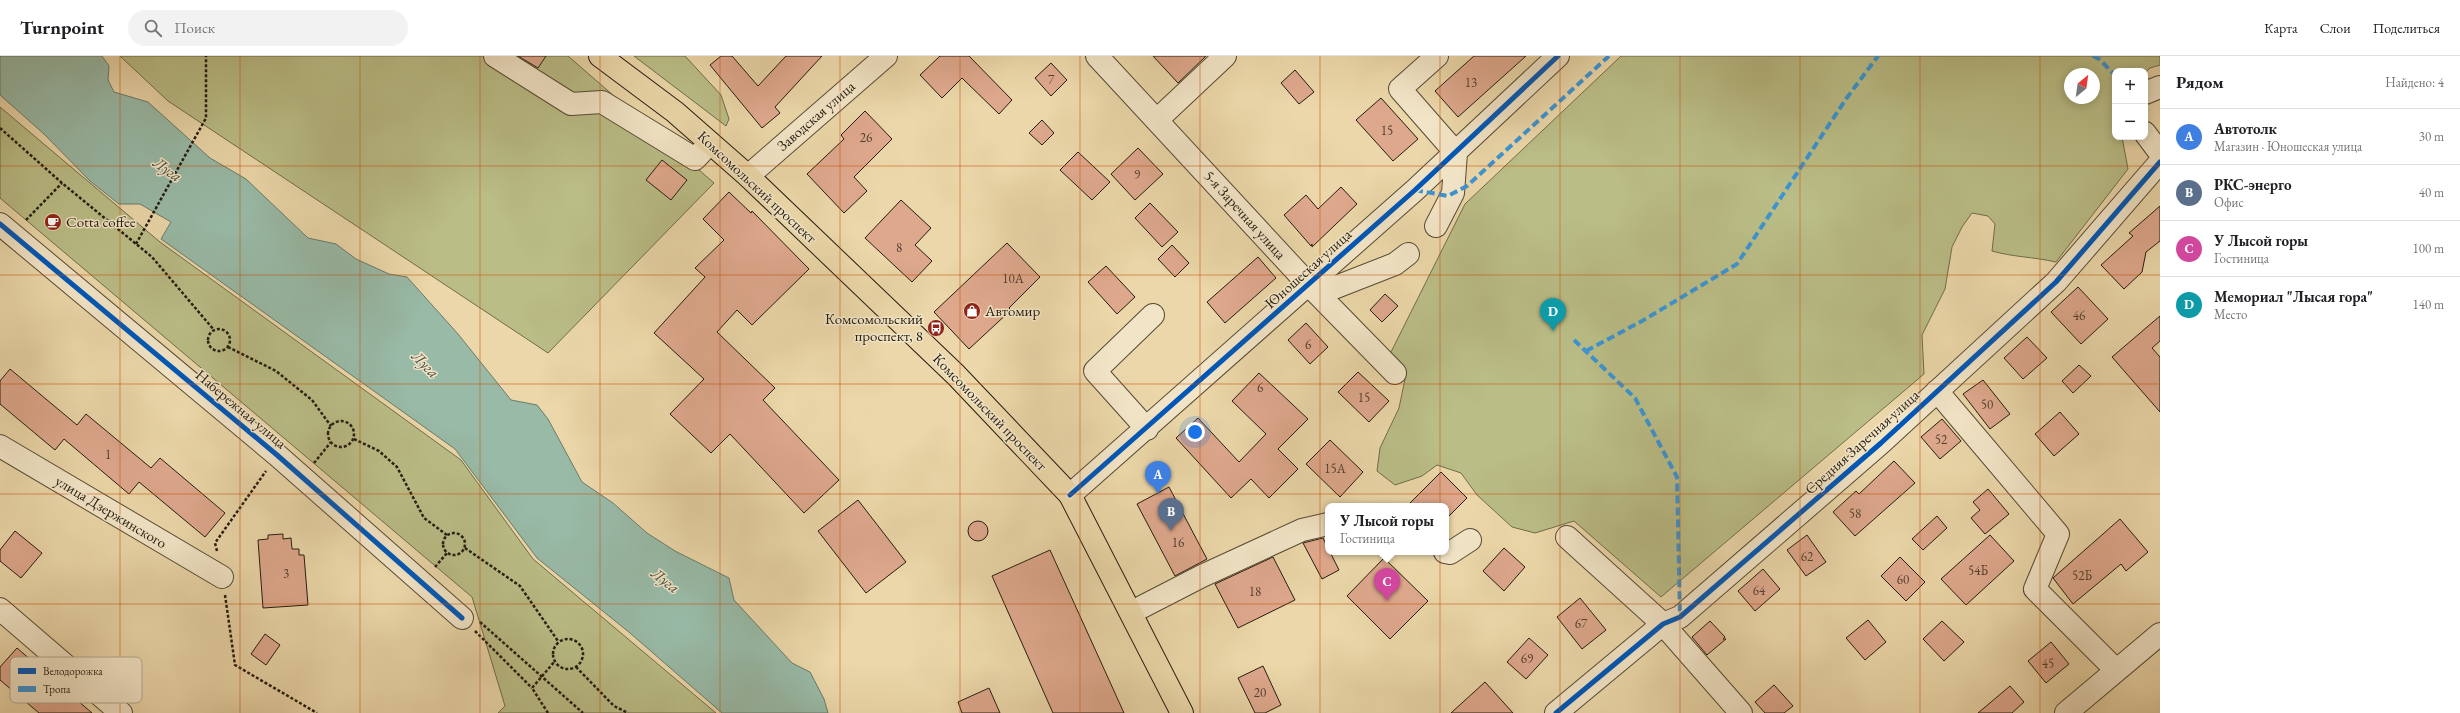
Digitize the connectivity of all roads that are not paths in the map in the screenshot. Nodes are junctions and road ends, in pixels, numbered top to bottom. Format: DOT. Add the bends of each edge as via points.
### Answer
graph roads {
  1 [pos="496,56"];
  2 [pos="600,56"];
  3 [pos="886,56"];
  4 [pos="1097,56"];
  5 [pos="1225,56"];
  6 [pos="1437,56"];
  7 [pos="1558,56"];
  8 [pos="2160,87"];
  9 [pos="2148,92"];
  10 [pos="1158,120"];
  11 [pos="2148,138"];
  12 [pos="710,143"];
  13 [pos="1456,153"];
  14 [pos="2160,153"];
  15 [pos="2160,162"];
  16 [pos="748,176"];
  17 [pos="0,224"];
  18 [pos="1436,226"];
  19 [pos="1408,254"];
  20 [pos="1309,285"];
  21 [pos="1153,315"];
  22 [pos="1395,373"];
  23 [pos="1937,391"];
  24 [pos="1147,429"];
  25 [pos="0,446"];
  26 [pos="1070,495"];
  27 [pos="1325,525"];
  28 [pos="1567,537"];
  29 [pos="1470,540"];
  30 [pos="1449,553"];
  31 [pos="222,577"];
  32 [pos="0,609"];
  33 [pos="1132,612"];
  34 [pos="462,618"];
  35 [pos="1663,624"];
  36 [pos="2160,634"];
  37 [pos="56,657"];
  38 [pos="2116,670"];
  39 [pos="109,703"];
  40 [pos="121,713"];
  41 [pos="1182,713"];
  42 [pos="1556,713"];
  43 [pos="1741,713"];
  44 [pos="2066,713"];
  1 -- 12 [label="street" via="571,104 602,102 695,159"];
  2 -- 12 [label="main road, Комсомольский проспект" via="675,112"];
  3 -- 16 [label="street, Заводская улица"];
  4 -- 10 [label="street, 5-я Заречная улица"];
  5 -- 10 [label="street"];
  6 -- 13 [label="street" via="1400,89"];
  7 -- 13 [label="street, Юношеская улица"];
  8 -- 9 [label="street"];
  10 -- 20 [label="street, 5-я Заречная улица"];
  11 -- 14 [label="street"];
  12 -- 16 [label="main road, Комсомольский проспект"];
  13 -- 18 [label="street" via="1453,193"];
  13 -- 20 [label="street, Юношеская улица"];
  15 -- 23 [label="street, Средняя Заречная улица" via="2056,282"];
  16 -- 26 [label="main road, Комсомольский проспект" via="956,375"];
  17 -- 34 [label="street, Набережная улица" via="277,455"];
  19 -- 20 [label="street" via="1395,264 1331,290"];
  20 -- 22 [label="street, 5-я Заречная улица"];
  20 -- 24 [label="street, Юношеская улица"];
  21 -- 24 [label="street" via="1095,371"];
  23 -- 35 [label="street, Средняя Заречная улица" via="1881,443 1680,617"];
  23 -- 38 [label="street" via="2058,534 2035,589"];
  24 -- 26 [label="street, Юношеская улица"];
  25 -- 31 [label="street, улица Дзержинского"];
  26 -- 33 [label="main road, Комсомольский проспект"];
  27 -- 33 [label="street" via="1302,530 1202,576"];
  28 -- 35 [label="street"];
  29 -- 30 [label="street"];
  32 -- 37 [label="street"];
  33 -- 41 [label="main road, Комсомольский проспект"];
  35 -- 42 [label="street, Средняя Заречная улица"];
  35 -- 43 [label="street"];
  36 -- 38 [label="street"];
  38 -- 44 [label="street"];
  39 -- 40 [label="street"];
}
